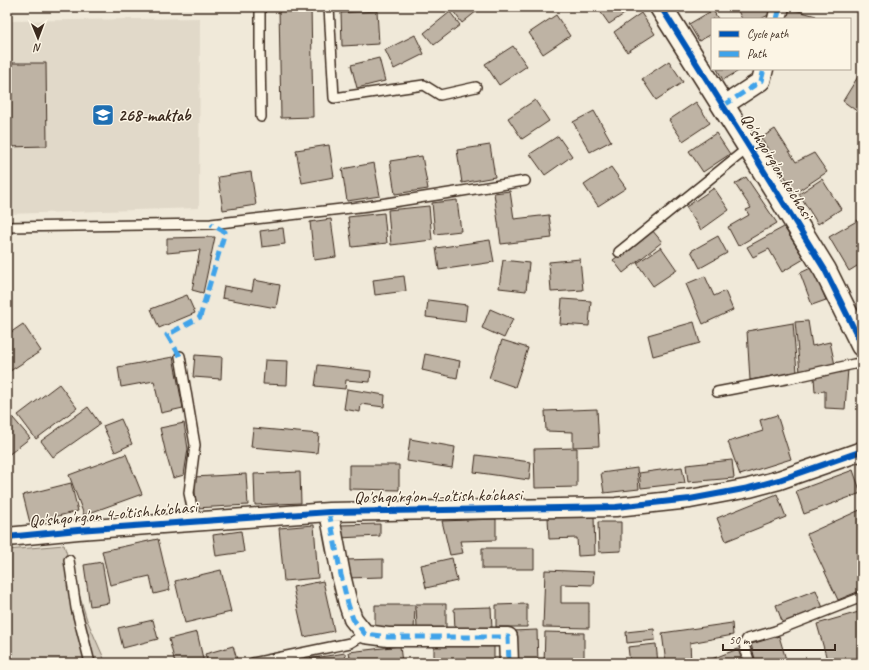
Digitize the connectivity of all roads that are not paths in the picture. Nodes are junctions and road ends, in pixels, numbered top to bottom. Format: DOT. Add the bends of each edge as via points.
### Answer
graph roads {
  1 [pos="260,7"];
  2 [pos="329,7"];
  3 [pos="661,7"];
  4 [pos="780,7"];
  5 [pos="777,18"];
  6 [pos="764,70"];
  7 [pos="476,87"];
  8 [pos="723,106"];
  9 [pos="261,116"];
  10 [pos="749,147"];
  11 [pos="525,181"];
  12 [pos="7,227"];
  13 [pos="619,252"];
  14 [pos="862,345"];
  15 [pos="180,356"];
  16 [pos="862,363"];
  17 [pos="717,392"];
  18 [pos="862,451"];
  19 [pos="329,512"];
  20 [pos="195,522"];
  21 [pos="7,537"];
  22 [pos="69,560"];
  23 [pos="862,597"];
  24 [pos="365,634"];
  25 [pos="90,663"];
  26 [pos="253,663"];
  27 [pos="509,663"];
  28 [pos="750,663"];
  1 -- 9 [label="lane"];
  2 -- 7 [label="lane" via="334,98 424,85 440,95"];
  3 -- 8 [label="street, Qo'shqo'rg'on ko'chasi"];
  4 -- 5 [label="street"];
  6 -- 8 [label="street" via="761,81"];
  8 -- 10 [label="street, Qo'shqo'rg'on ko'chasi"];
  10 -- 13 [label="lane"];
  10 -- 14 [label="street, Qo'shqo'rg'on ko'chasi" via="825,270"];
  11 -- 12 [label="lane" via="368,206 211,224"];
  15 -- 20 [label="lane" via="195,445 190,493"];
  16 -- 17 [label="lane"];
  18 -- 19 [label="street, Qo'shqo'rg'on 4-o'tish ko'chasi" via="779,480 690,499 608,508"];
  19 -- 20 [label="street, Qo'shqo'rg'on 4-o'tish ko'chasi"];
  19 -- 24 [label="street" via="348,604 353,619"];
  20 -- 21 [label="street, Qo'shqo'rg'on 4-o'tish ko'chasi"];
  22 -- 25 [label="lane" via="76,608"];
  23 -- 28 [label="lane" via="775,631 747,639 744,645"];
  24 -- 26 [label="lane" via="350,643"];
  24 -- 27 [label="street" via="388,637 508,637"];
}
